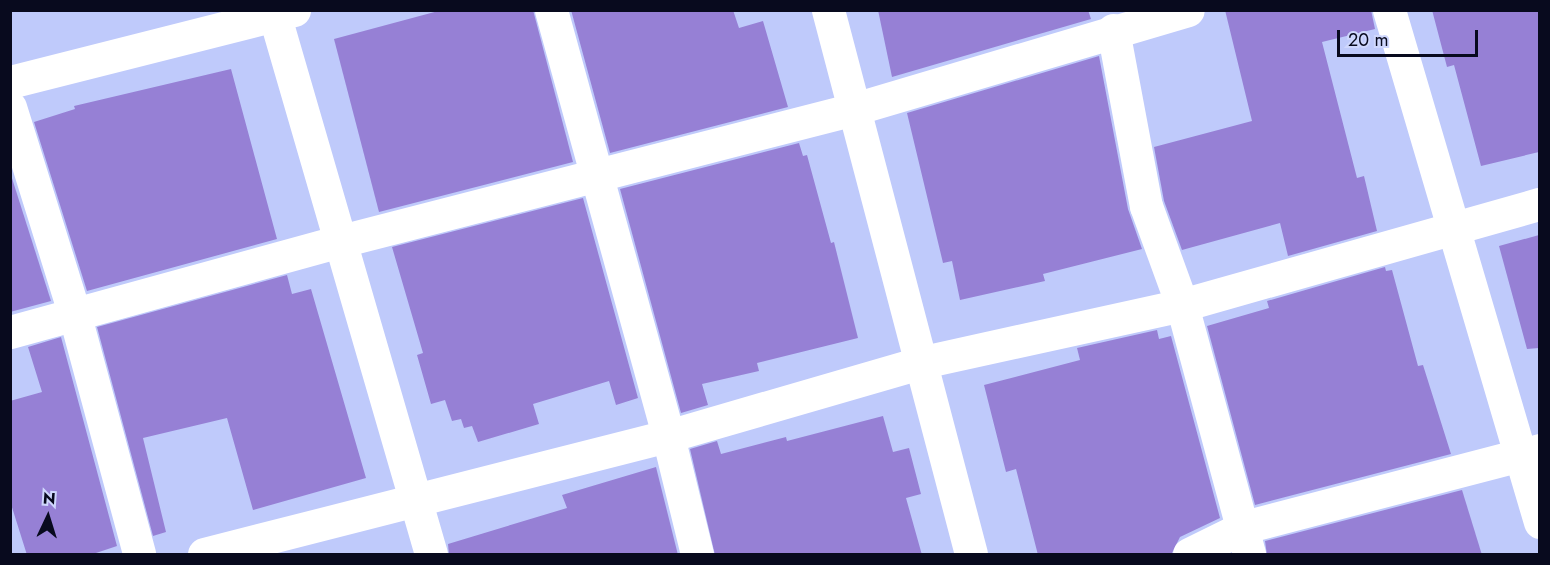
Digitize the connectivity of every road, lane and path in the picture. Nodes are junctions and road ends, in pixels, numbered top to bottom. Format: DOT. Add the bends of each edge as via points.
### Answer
graph roads {
  1 [pos="551,10"];
  2 [pos="828,10"];
  3 [pos="1188,10"];
  4 [pos="1389,10"];
  5 [pos="280,12"];
  6 [pos="1113,30"];
  7 [pos="10,82"];
  8 [pos="10,107"];
  9 [pos="854,109"];
  10 [pos="596,178"];
  11 [pos="1539,204"];
  12 [pos="1453,228"];
  13 [pos="341,241"];
  14 [pos="1182,305"];
  15 [pos="75,316"];
  16 [pos="10,332"];
  17 [pos="923,362"];
  18 [pos="668,435"];
  19 [pos="1531,453"];
  20 [pos="416,501"];
  21 [pos="1539,522"];
  22 [pos="1246,541"];
  23 [pos="139,555"];
  24 [pos="204,555"];
  25 [pos="431,555"];
  26 [pos="697,555"];
  27 [pos="972,555"];
  28 [pos="1189,555"];
  1 -- 10 [label="street"];
  2 -- 9 [label="street"];
  3 -- 6 [label="street"];
  4 -- 12 [label="street"];
  5 -- 7 [label="street"];
  5 -- 13 [label="street"];
  6 -- 9 [label="street"];
  6 -- 14 [label="street" via="1146,206"];
  8 -- 15 [label="street"];
  9 -- 10 [label="street"];
  9 -- 17 [label="street"];
  10 -- 13 [label="street"];
  10 -- 18 [label="street"];
  11 -- 12 [label="street"];
  12 -- 14 [label="street"];
  12 -- 19 [label="street"];
  13 -- 15 [label="street"];
  13 -- 20 [label="street"];
  14 -- 17 [label="street"];
  14 -- 22 [label="street"];
  15 -- 16 [label="street"];
  15 -- 23 [label="street"];
  17 -- 18 [label="street"];
  17 -- 27 [label="street"];
  18 -- 20 [label="street"];
  18 -- 26 [label="street"];
  19 -- 21 [label="street"];
  19 -- 22 [label="street"];
  20 -- 24 [label="street"];
  20 -- 25 [label="street"];
  22 -- 28 [label="street"];
}
